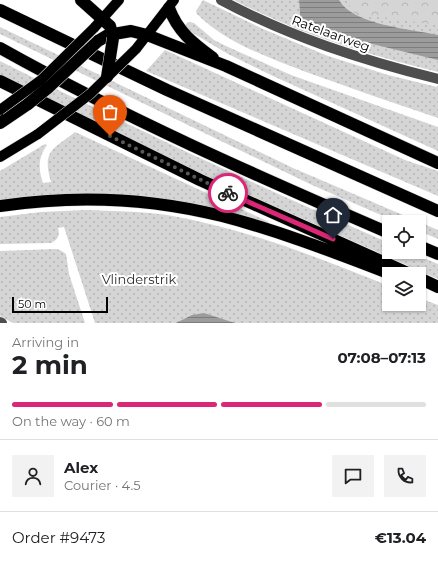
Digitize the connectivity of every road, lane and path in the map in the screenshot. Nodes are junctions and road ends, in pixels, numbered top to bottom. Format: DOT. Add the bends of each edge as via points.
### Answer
graph roads {
  1 [pos="81,0"];
  2 [pos="119,0"];
  3 [pos="221,0"];
  4 [pos="172,4"];
  5 [pos="0,10"];
  6 [pos="104,18"];
  7 [pos="147,35"];
  8 [pos="108,37"];
  9 [pos="0,48"];
  10 [pos="226,66"];
  11 [pos="107,77"];
  12 [pos="438,79"];
  13 [pos="0,81"];
  14 [pos="0,110"];
  15 [pos="1,122"];
  16 [pos="0,156"];
  17 [pos="438,163"];
  18 [pos="0,206"];
  19 [pos="438,210"];
  20 [pos="382,230"];
  21 [pos="426,249"];
  22 [pos="438,254"];
  23 [pos="394,267"];
  24 [pos="382,270"];
  25 [pos="426,281"];
  26 [pos="438,286"];
  27 [pos="426,287"];
  28 [pos="438,291"];
  1 -- 6 [label="highway"];
  2 -- 6 [label="main road"];
  3 -- 12 [label="street, Ratelaarweg" via="277,27 330,48"];
  4 -- 7 [label="main road"];
  4 -- 10 [label="highway" via="174,20 184,35"];
  5 -- 19 [label="highway" via="167,90"];
  6 -- 8 [label="highway" via="110,26"];
  6 -- 14 [label="main road, bridge" via="41,80"];
  7 -- 8 [label="highway" via="131,31"];
  7 -- 10 [label="highway"];
  7 -- 11 [label="main road, bridge"];
  8 -- 11 [label="highway, bridge"];
  8 -- 15 [label="highway, bridge" via="49,87"];
  9 -- 20 [label="highway" via="76,90"];
  10 -- 17 [label="highway"];
  11 -- 16 [label="main road, bridge" via="69,112"];
  13 -- 23 [label="highway" via="200,180"];
  18 -- 24 [label="highway" via="32,201 82,199 125,200 178,207 222,216 294,238"];
  21 -- 22 [label="highway"];
  25 -- 26 [label="highway"];
  27 -- 28 [label="highway"];
}
